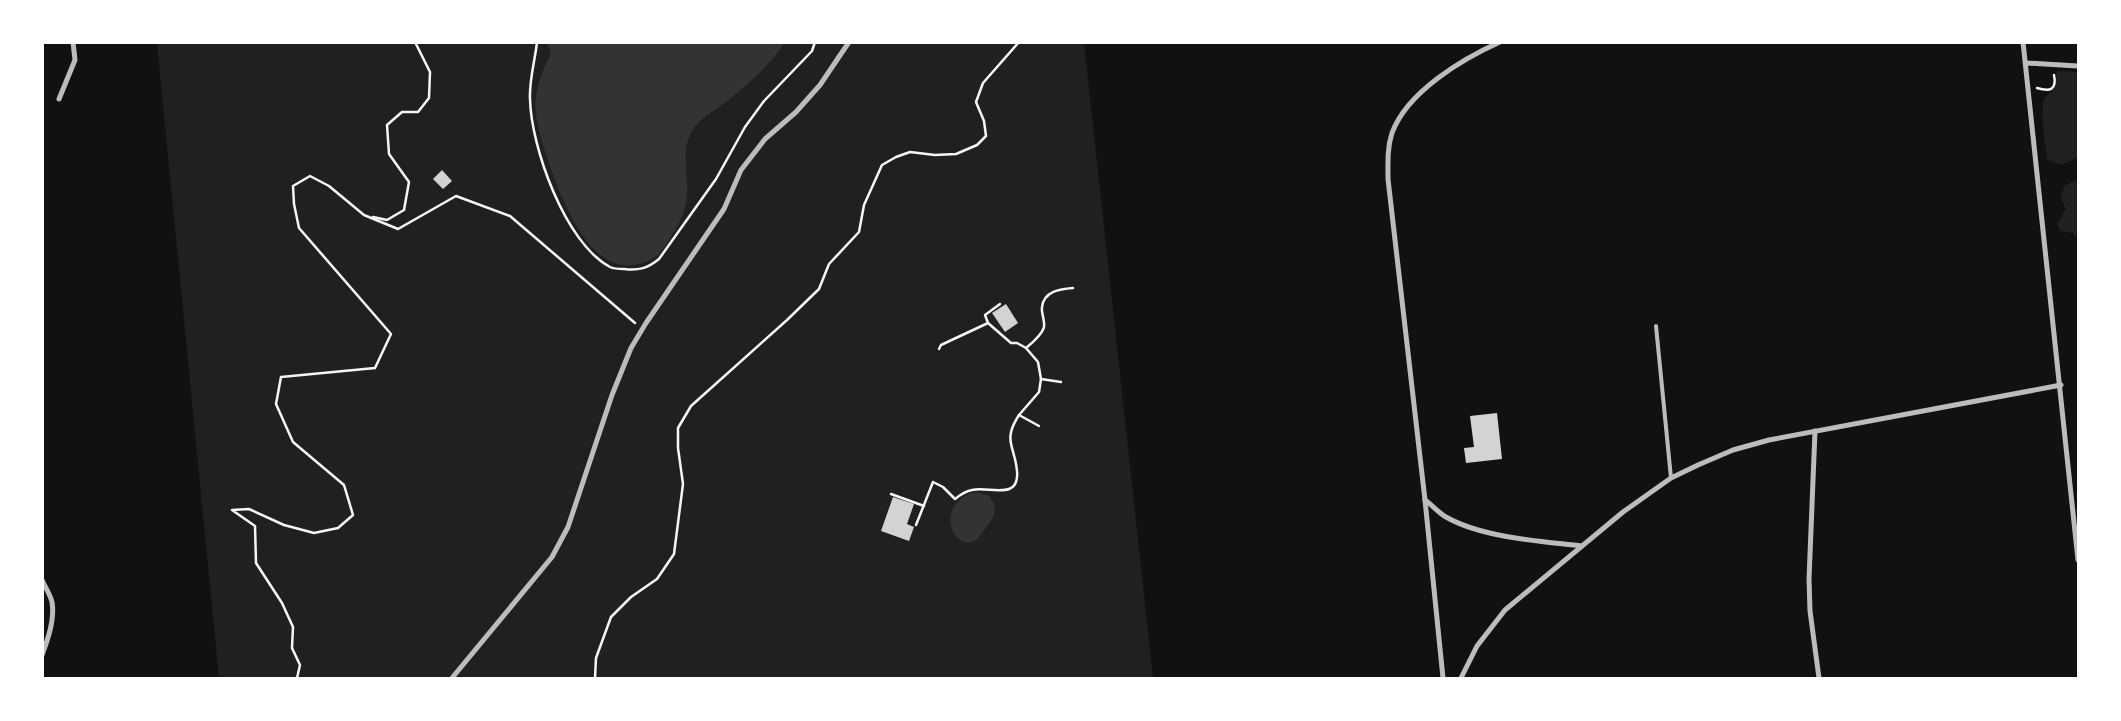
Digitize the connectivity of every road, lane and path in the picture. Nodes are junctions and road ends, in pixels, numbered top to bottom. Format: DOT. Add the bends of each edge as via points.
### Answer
graph roads {
  1 [pos="73,42"];
  2 [pos="415,42"];
  3 [pos="537,42"];
  4 [pos="815,42"];
  5 [pos="849,42"];
  6 [pos="1019,42"];
  7 [pos="1500,42"];
  8 [pos="2023,42"];
  9 [pos="2026,63"];
  10 [pos="2052,65"];
  11 [pos="2078,66"];
  12 [pos="2037,88"];
  13 [pos="59,99"];
  14 [pos="364,215"];
  15 [pos="1073,288"];
  16 [pos="1000,304"];
  17 [pos="988,323"];
  18 [pos="1656,326"];
  19 [pos="642,329"];
  20 [pos="1026,348"];
  21 [pos="939,349"];
  22 [pos="1041,378"];
  23 [pos="1061,382"];
  24 [pos="2060,385"];
  25 [pos="1019,415"];
  26 [pos="1040,426"];
  27 [pos="1815,431"];
  28 [pos="1671,478"];
  29 [pos="891,494"];
  30 [pos="1425,500"];
  31 [pos="924,506"];
  32 [pos="2076,518"];
  33 [pos="916,525"];
  34 [pos="1582,546"];
  35 [pos="2078,560"];
  36 [pos="42,580"];
  37 [pos="42,655"];
  38 [pos="297,678"];
  39 [pos="452,678"];
  40 [pos="594,678"];
  41 [pos="1443,678"];
  42 [pos="1461,678"];
  43 [pos="1819,678"];
  1 -- 13 [label="street" via="75,60"];
  2 -- 14 [label="path" via="430,72 429,98 418,112 402,112 387,125 389,154 410,182 404,210 387,220"];
  3 -- 4 [label="path" via="530,99 539,148 553,190 580,241 611,268 633,270 649,267 659,259 716,179 745,127 764,101 812,51"];
  5 -- 19 [label="street" via="820,85 766,139 741,170 724,210"];
  6 -- 40 [label="path" via="982,83 976,102 986,136 977,145 956,154 910,152 882,165 864,206 859,232 829,264 819,289 691,406 678,428 683,484 674,554 657,579 631,596 611,617 596,658"];
  7 -- 30 [label="street" via="1462,62 1413,101 1392,133 1388,152 1388,180"];
  8 -- 9 [label="street"];
  9 -- 10 [label="street"];
  9 -- 24 [label="street"];
  10 -- 11 [label="street"];
  10 -- 12 [label="path" via="2055,86 2049,91"];
  14 -- 19 [label="path" via="398,229 456,196 510,216"];
  14 -- 38 [label="path" via="310,176 293,186 299,228 391,334 375,368 281,376 276,404 293,442 344,485 353,515 338,528 314,533 284,525 249,509 232,510 254,526 256,564 282,603 293,627 292,648 300,665"];
  15 -- 20 [label="path" via="1053,291 1045,298 1042,332"];
  16 -- 17 [label="path" via="985,315"];
  17 -- 20 [label="path" via="1011,343"];
  17 -- 21 [label="path" via="941,345"];
  18 -- 28 [label="lane"];
  19 -- 39 [label="street" via="612,395 568,527 552,557"];
  20 -- 22 [label="path" via="1038,362"];
  22 -- 23 [label="path"];
  22 -- 25 [label="path" via="1039,392"];
  24 -- 27 [label="street"];
  24 -- 32 [label="street"];
  25 -- 26 [label="path"];
  25 -- 31 [label="path" via="1011,431 1017,475 1010,489 972,490 954,499 933,482"];
  27 -- 28 [label="street" via="1733,450"];
  27 -- 43 [label="street" via="1809,579"];
  28 -- 34 [label="street"];
  29 -- 31 [label="path"];
  30 -- 34 [label="street" via="1446,517 1475,528 1506,536"];
  30 -- 41 [label="street"];
  31 -- 33 [label="path"];
  32 -- 35 [label="street"];
  34 -- 42 [label="street" via="1505,610 1477,646"];
  36 -- 37 [label="street" via="52,601 52,616 49,638"];
}
